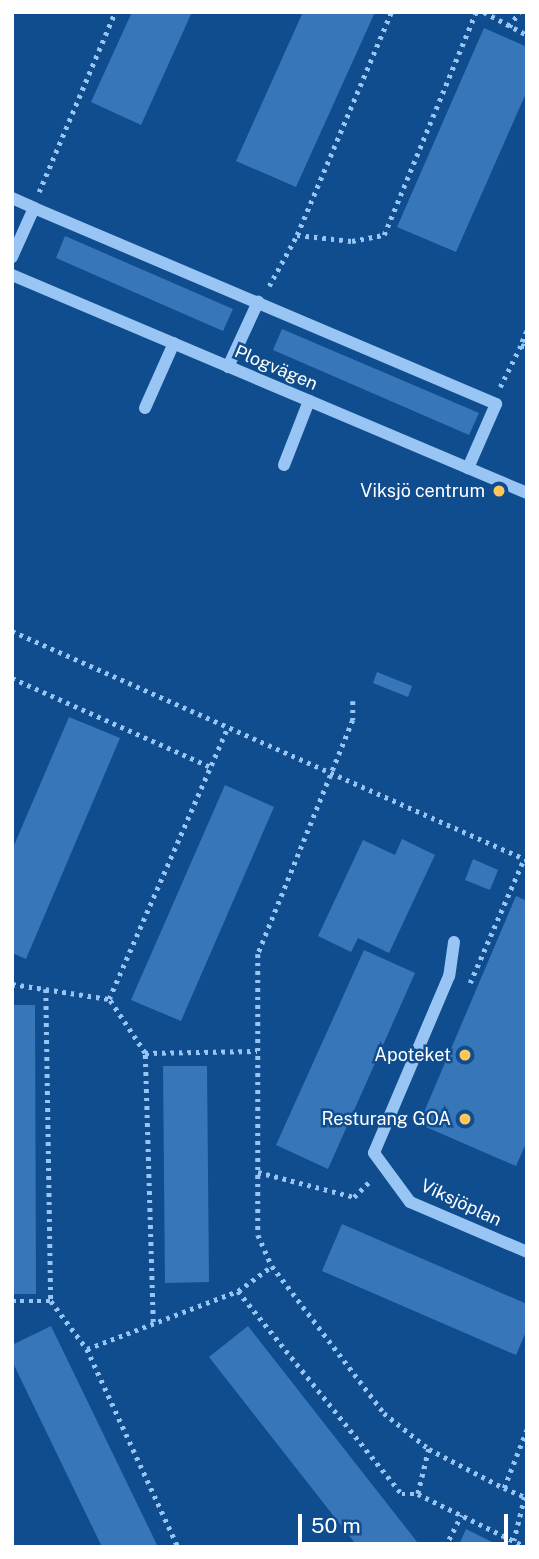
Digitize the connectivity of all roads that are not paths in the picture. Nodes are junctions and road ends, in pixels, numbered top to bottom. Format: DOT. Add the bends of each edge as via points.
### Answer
graph roads {
  1 [pos="12,198"];
  2 [pos="34,208"];
  3 [pos="12,257"];
  4 [pos="12,275"];
  5 [pos="258,302"];
  6 [pos="173,343"];
  7 [pos="228,367"];
  8 [pos="309,401"];
  9 [pos="145,408"];
  10 [pos="284,465"];
  11 [pos="468,468"];
  12 [pos="527,493"];
  13 [pos="454,942"];
  14 [pos="527,1252"];
  1 -- 2 [label="street"];
  2 -- 3 [label="street"];
  2 -- 5 [label="street"];
  4 -- 6 [label="street, Plogvägen"];
  5 -- 7 [label="street"];
  5 -- 11 [label="street" via="496,404"];
  6 -- 7 [label="street, Plogvägen"];
  6 -- 9 [label="street"];
  7 -- 8 [label="street, Plogvägen"];
  8 -- 10 [label="street"];
  8 -- 11 [label="street, Plogvägen"];
  11 -- 12 [label="street, Plogvägen"];
  13 -- 14 [label="street, Viksjöplan" via="449,976 374,1153 410,1202"];
}
